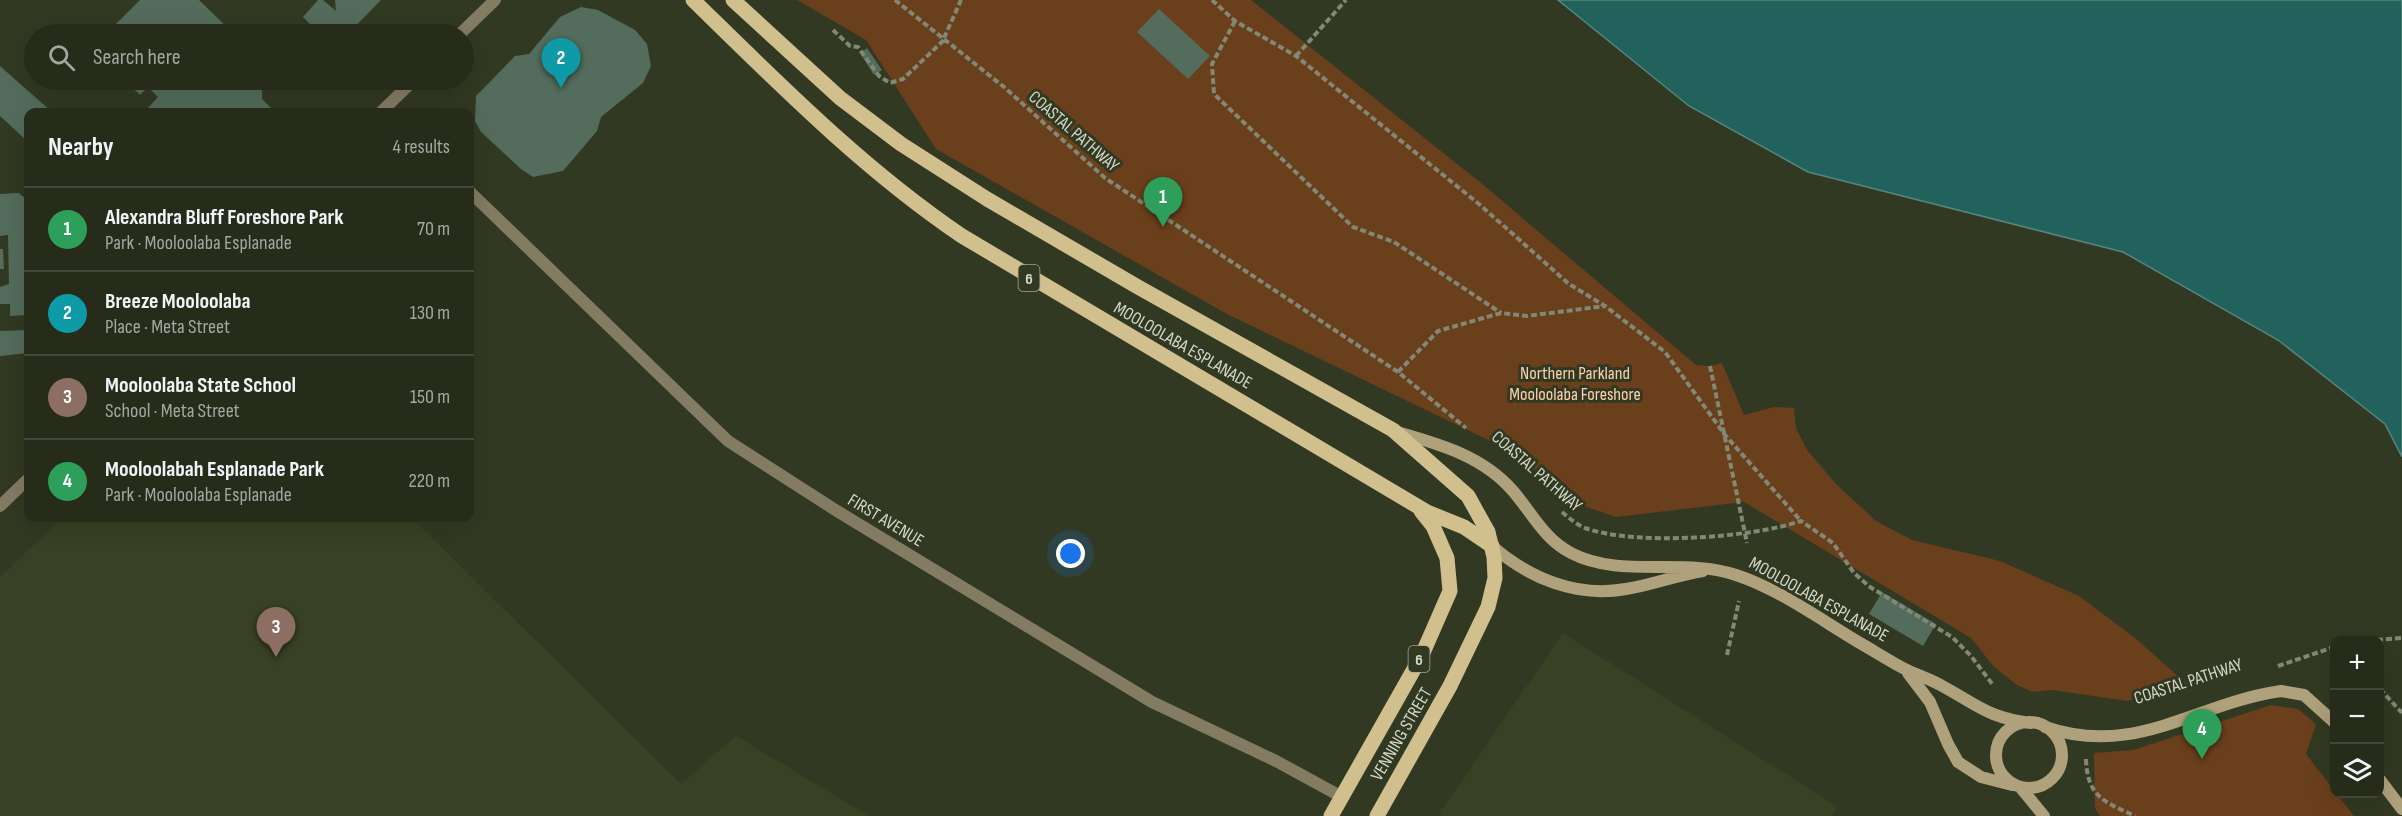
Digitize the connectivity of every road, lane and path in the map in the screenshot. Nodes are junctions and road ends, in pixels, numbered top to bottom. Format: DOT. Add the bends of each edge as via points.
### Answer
graph roads {
  1 [pos="495,0"];
  2 [pos="693,0"];
  3 [pos="733,0"];
  4 [pos="895,0"];
  5 [pos="961,0"];
  6 [pos="1212,0"];
  7 [pos="1346,0"];
  8 [pos="1235,21"];
  9 [pos="470,24"];
  10 [pos="833,30"];
  11 [pos="945,39"];
  12 [pos="1296,56"];
  13 [pos="405,90"];
  14 [pos="388,108"];
  15 [pos="474,196"];
  16 [pos="1605,306"];
  17 [pos="1501,313"];
  18 [pos="1710,366"];
  19 [pos="1398,372"];
  20 [pos="1393,430"];
  21 [pos="1469,430"];
  22 [pos="1725,435"];
  23 [pos="24,483"];
  24 [pos="1408,499"];
  25 [pos="0,506"];
  26 [pos="1560,509"];
  27 [pos="1801,521"];
  28 [pos="1745,533"];
  29 [pos="1747,543"];
  30 [pos="1492,546"];
  31 [pos="1713,570"];
  32 [pos="1740,594"];
  33 [pos="2402,638"];
  34 [pos="2384,639"];
  35 [pos="2330,647"];
  36 [pos="1727,655"];
  37 [pos="1903,668"];
  38 [pos="2270,669"];
  39 [pos="1998,689"];
  40 [pos="2380,690"];
  41 [pos="2402,713"];
  42 [pos="2330,718"];
  43 [pos="2031,723"];
  44 [pos="2045,727"];
  45 [pos="2086,755"];
  46 [pos="2384,786"];
  47 [pos="2019,787"];
  48 [pos="1342,797"];
  49 [pos="2402,809"];
  50 [pos="1331,816"];
  51 [pos="1377,816"];
  52 [pos="2043,816"];
  53 [pos="2135,816"];
  1 -- 9 [label="street"];
  2 -- 24 [label="main road, MOOLOOLABA ESPLANADE / 6" via="848,147 926,212 994,257"];
  3 -- 20 [label="main road, MOOLOOLABA ESPLANADE / 6" via="840,98 901,144 1128,281"];
  4 -- 11 [label="path, COASTAL PATHWAY"];
  5 -- 11 [label="path"];
  6 -- 8 [label="path"];
  7 -- 12 [label="path"];
  8 -- 12 [label="path"];
  8 -- 17 [label="path" via="1212,64 1214,94 1353,227 1394,242"];
  10 -- 11 [label="path" via="850,46 858,47 879,76 890,83 903,79"];
  11 -- 19 [label="path, COASTAL PATHWAY" via="1105,178"];
  12 -- 16 [label="path" via="1479,204 1569,284"];
  13 -- 14 [label="street"];
  15 -- 48 [label="street, FIRST AVENUE" via="729,441 1152,702"];
  16 -- 17 [label="path" via="1527,316"];
  16 -- 22 [label="path" via="1665,352"];
  17 -- 19 [label="path" via="1438,331"];
  18 -- 22 [label="path"];
  19 -- 21 [label="path, COASTAL PATHWAY"];
  20 -- 30 [label="main road, VENNING STREET / 6" via="1468,496"];
  20 -- 31 [label="main road, MOOLOOLABA ESPLANADE" via="1448,448 1484,466 1512,490 1554,542 1581,558 1606,564"];
  22 -- 27 [label="path"];
  22 -- 28 [label="path"];
  23 -- 25 [label="street"];
  24 -- 30 [label="main road, MOOLOOLABA ESPLANADE / 6"];
  24 -- 48 [label="main road, VENNING STREET / 6" via="1438,536 1449,569 1450,591 1422,655"];
  26 -- 28 [label="path, COASTAL PATHWAY" via="1579,525 1619,534 1656,537"];
  27 -- 28 [label="path, COASTAL PATHWAY"];
  27 -- 39 [label="path" via="1833,543 1854,573 1870,587 1952,637"];
  28 -- 29 [label="path"];
  30 -- 31 [label="main road, MOOLOOLABA ESPLANADE" via="1512,563 1546,580 1589,591 1628,589"];
  30 -- 51 [label="main road, VENNING STREET / 6" via="1495,578 1488,607 1450,686"];
  31 -- 37 [label="main road, MOOLOOLABA ESPLANADE" via="1763,587"];
  32 -- 36 [label="path"];
  33 -- 34 [label="path"];
  35 -- 38 [label="path, COASTAL PATHWAY"];
  37 -- 43 [label="main road, MOOLOOLABA ESPLANADE" via="1988,714"];
  37 -- 47 [label="main road, MOOLOOLABA ESPLANADE" via="1930,702 1958,762 1981,777"];
  40 -- 41 [label="path"];
  42 -- 44 [label="main road" via="2304,695 2281,691 2137,734 2085,736"];
  43 -- 44 [label="main road"];
  43 -- 47 [label="main road" via="2010,728 1997,747 1999,770"];
  44 -- 47 [label="main road" via="2052,730 2060,743 2060,768 2042,786"];
  45 -- 53 [label="path" via="2088,780 2096,794"];
  46 -- 49 [label="main road"];
  47 -- 52 [label="main road"];
  48 -- 50 [label="main road, VENNING STREET / 6"];
}
